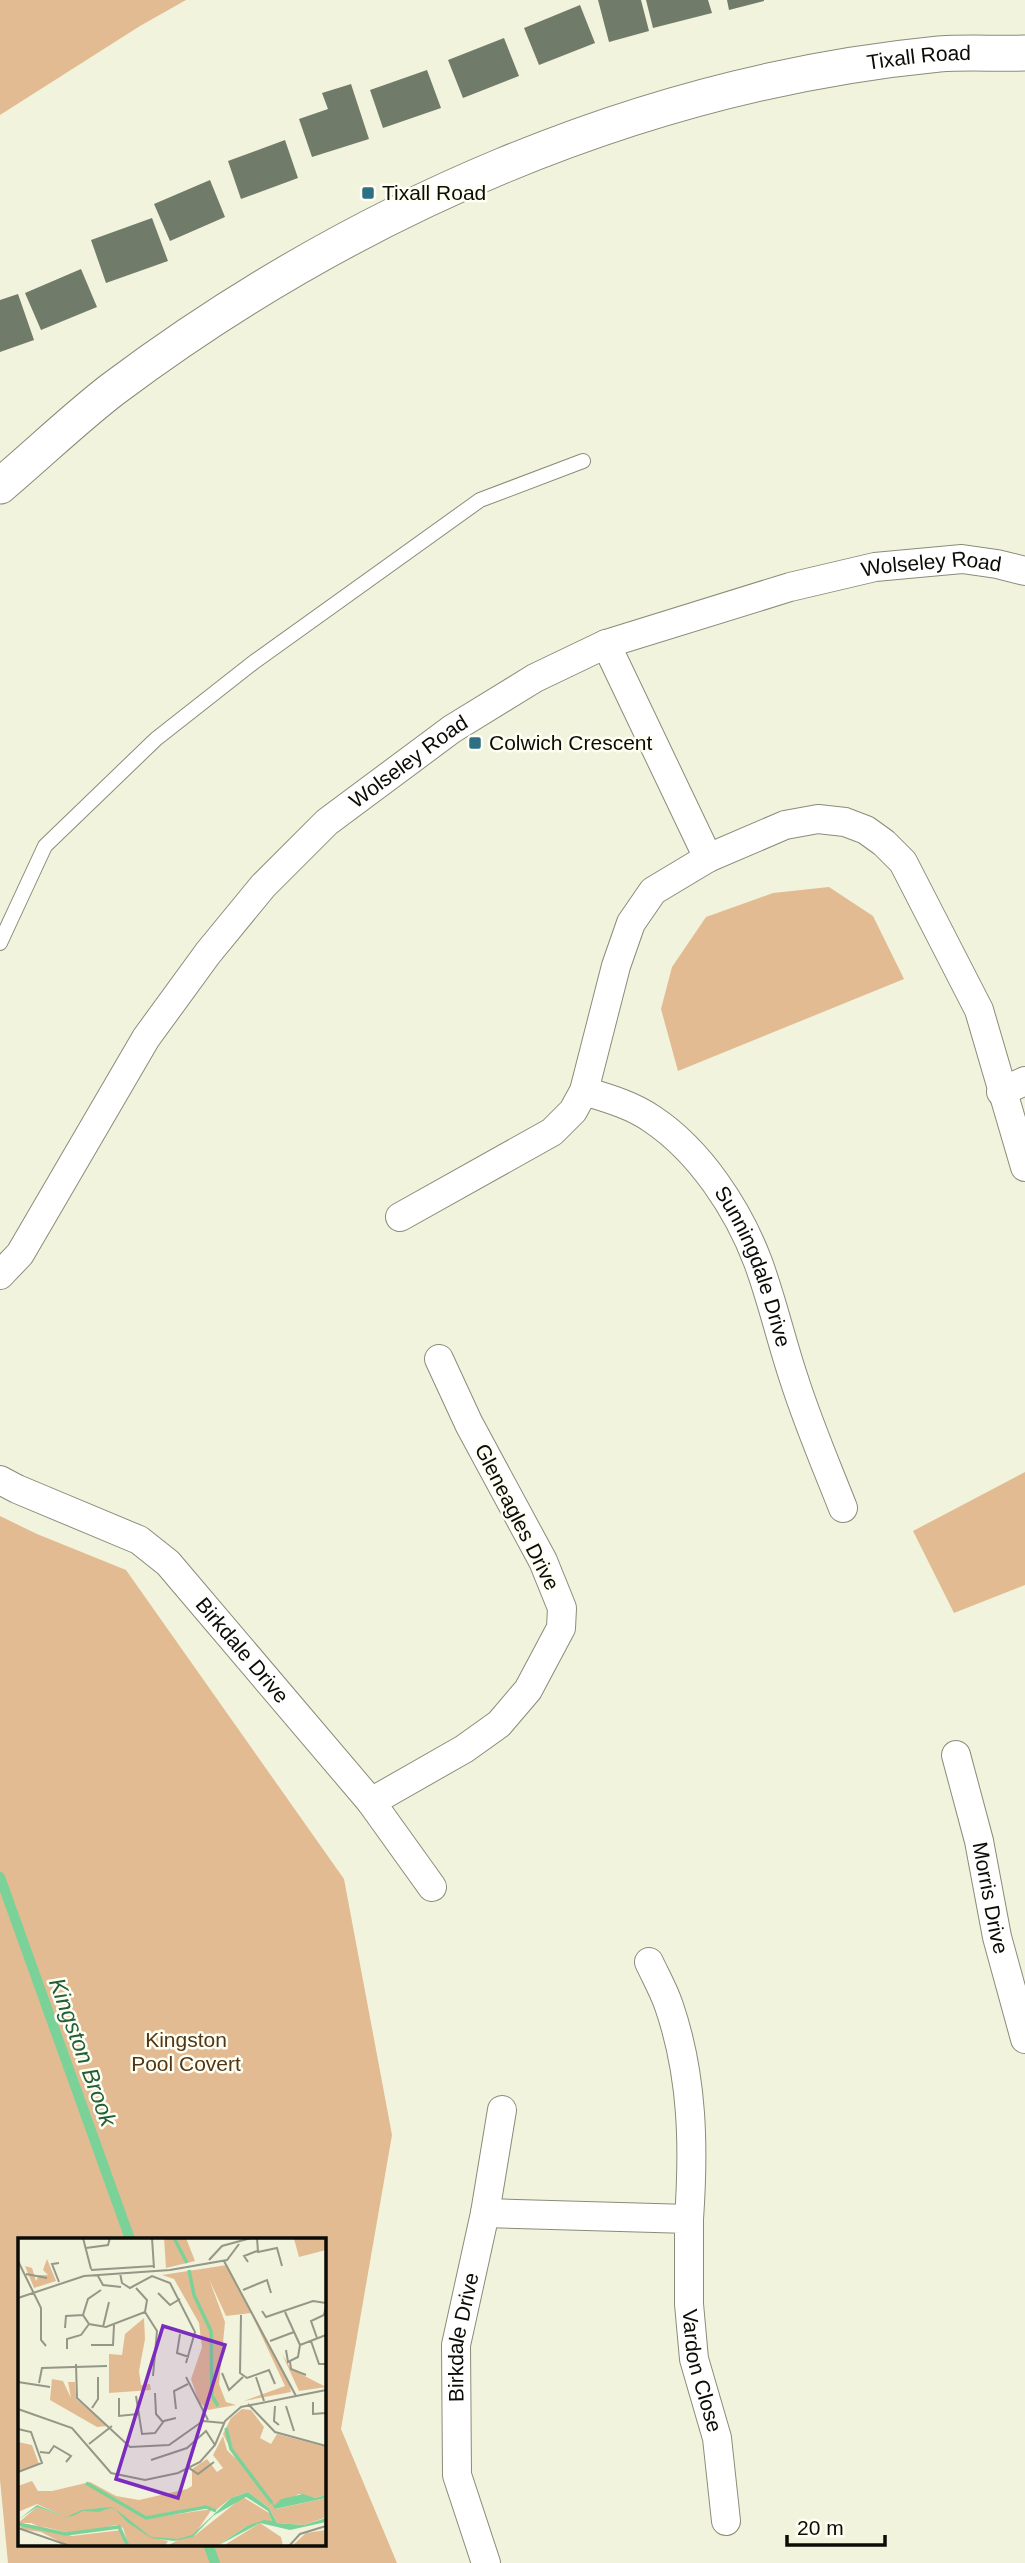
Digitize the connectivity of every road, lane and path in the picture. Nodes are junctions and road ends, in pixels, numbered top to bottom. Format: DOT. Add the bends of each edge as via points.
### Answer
graph roads {
  1 [pos="1025,53"];
  2 [pos="583,461"];
  3 [pos="0,486"];
  4 [pos="1025,571"];
  5 [pos="607,644"];
  6 [pos="708,858"];
  7 [pos="0,943"];
  8 [pos="1013,1087"];
  9 [pos="584,1091"];
  10 [pos="1025,1167"];
  11 [pos="400,1217"];
  12 [pos="0,1275"];
  13 [pos="439,1359"];
  14 [pos="0,1480"];
  15 [pos="843,1508"];
  16 [pos="956,1755"];
  17 [pos="372,1801"];
  18 [pos="432,1887"];
  19 [pos="649,1962"];
  20 [pos="1025,2039"];
  21 [pos="502,2110"];
  22 [pos="485,2213"];
  23 [pos="689,2219"];
  24 [pos="726,2521"];
  25 [pos="486,2563"];
  1 -- 3 [label="street, Tixall Road" via="941,54 736,88 592,131 442,192 220,315 112,390"];
  2 -- 7 [label="lane" via="480,500 254,662 156,739 45,846"];
  4 -- 5 [label="street, Wolseley Road" via="962,559 874,567 790,587"];
  5 -- 6 [label="street"];
  5 -- 12 [label="street, Wolseley Road" via="535,678 452,729 327,822 263,886 146,1038 20,1254"];
  6 -- 8 [label="street" via="785,825 818,819 845,822 884,843 903,862 921,894"];
  6 -- 9 [label="street" via="653,891 631,923 615,966"];
  8 -- 10 [label="street"];
  9 -- 11 [label="street" via="573,1111 552,1132"];
  9 -- 15 [label="street, Sunningdale Drive" via="652,1118 688,1149 716,1183 757,1260 804,1411"];
  13 -- 17 [label="street, Gleneagles Drive" via="543,1561 562,1608 561,1628 528,1690 499,1724"];
  14 -- 17 [label="street, Birkdale Drive" via="139,1540 168,1563"];
  16 -- 20 [label="street, Morris Drive"];
  17 -- 18 [label="street, Birkdale Drive"];
  19 -- 23 [label="street, Vardon Close" via="671,2012 687,2081 693,2124"];
  21 -- 22 [label="street, Birkdale Drive"];
  22 -- 23 [label="street"];
  22 -- 25 [label="street, Birkdale Drive" via="456,2345 457,2475"];
  23 -- 24 [label="street, Vardon Close" via="694,2358 717,2438"];
}
